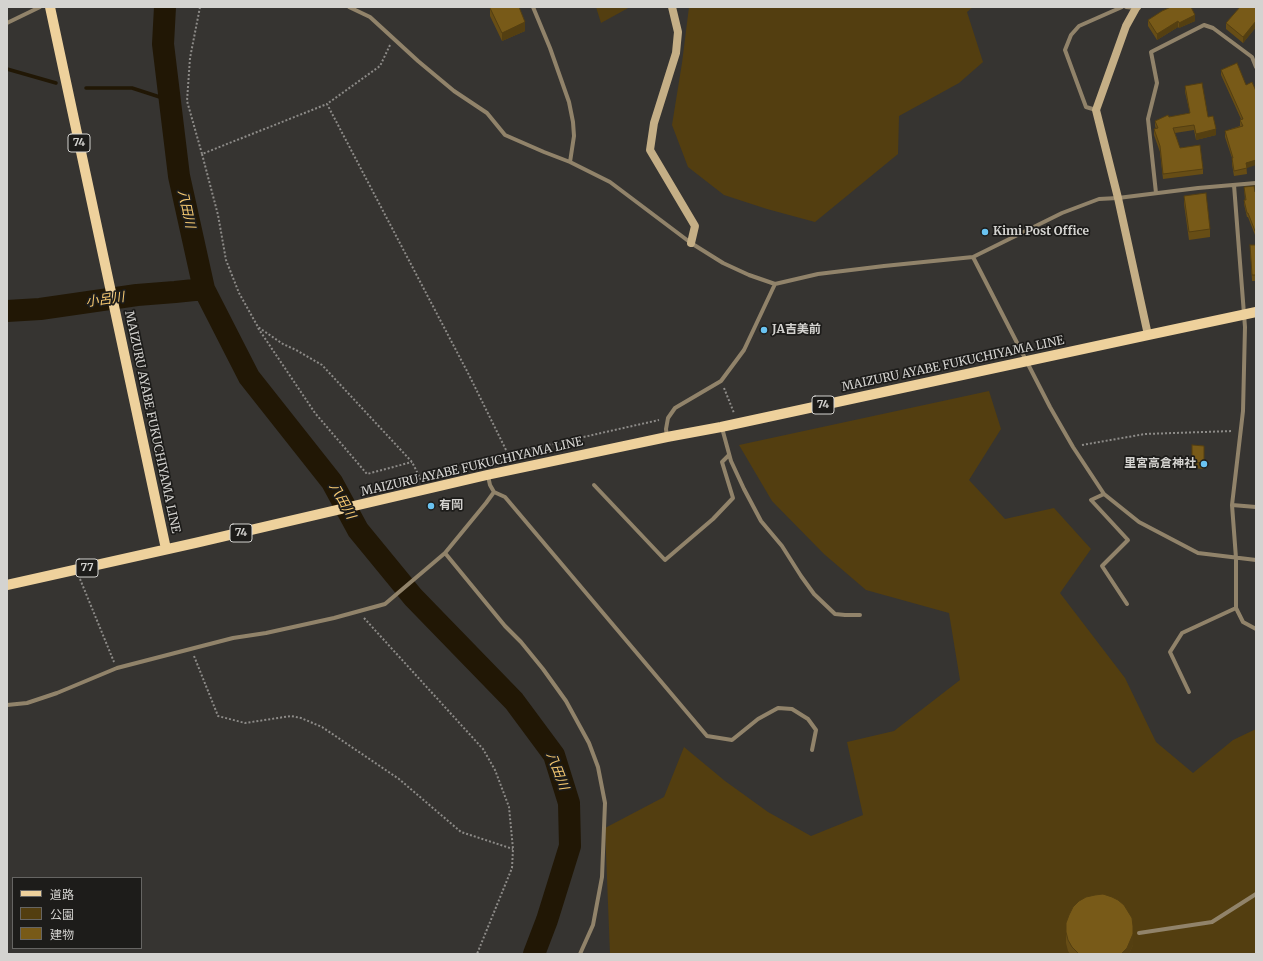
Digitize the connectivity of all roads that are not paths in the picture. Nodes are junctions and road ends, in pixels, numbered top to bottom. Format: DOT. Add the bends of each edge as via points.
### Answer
graph roads {
  1 [pos="40,7"];
  2 [pos="50,7"];
  3 [pos="349,7"];
  4 [pos="533,7"];
  5 [pos="672,7"];
  6 [pos="1122,7"];
  7 [pos="1126,7"];
  8 [pos="1136,7"];
  9 [pos="7,23"];
  10 [pos="1256,67"];
  11 [pos="1096,110"];
  12 [pos="570,162"];
  13 [pos="1256,183"];
  14 [pos="1234,185"];
  15 [pos="1156,193"];
  16 [pos="1118,198"];
  17 [pos="691,243"];
  18 [pos="974,257"];
  19 [pos="775,284"];
  20 [pos="1256,312"];
  21 [pos="1244,315"];
  22 [pos="1148,335"];
  23 [pos="1026,361"];
  24 [pos="722,427"];
  25 [pos="668,437"];
  26 [pos="729,455"];
  27 [pos="487,475"];
  28 [pos="594,484"];
  29 [pos="494,492"];
  30 [pos="1104,494"];
  31 [pos="1232,505"];
  32 [pos="1256,507"];
  33 [pos="166,549"];
  34 [pos="445,553"];
  35 [pos="1236,558"];
  36 [pos="1256,560"];
  37 [pos="7,585"];
  38 [pos="1127,604"];
  39 [pos="1236,608"];
  40 [pos="860,615"];
  41 [pos="1256,629"];
  42 [pos="1189,692"];
  43 [pos="7,705"];
  44 [pos="812,750"];
  45 [pos="1256,894"];
  46 [pos="1139,933"];
  47 [pos="580,954"];
  1 -- 9 [label="street"];
  2 -- 33 [label="main road, MAIZURU AYABE FUKUCHIYAMA LINE / 74"];
  3 -- 12 [label="street" via="370,17 454,91 487,113 505,135"];
  4 -- 12 [label="street" via="550,48 573,122 574,136"];
  5 -- 17 [label="street" via="678,32 676,53 654,123 650,150 695,226"];
  6 -- 11 [label="street" via="1079,26 1071,35 1065,50 1086,107"];
  7 -- 8 [label="street"];
  8 -- 11 [label="street" via="1126,26"];
  10 -- 15 [label="street" via="1252,57 1213,28 1204,25 1151,52 1157,83 1148,119"];
  11 -- 16 [label="street"];
  12 -- 17 [label="street" via="610,182"];
  13 -- 14 [label="street"];
  14 -- 15 [label="street"];
  14 -- 21 [label="street"];
  15 -- 16 [label="street"];
  16 -- 18 [label="street" via="1099,199 1062,213"];
  16 -- 22 [label="street"];
  17 -- 19 [label="street" via="723,263"];
  18 -- 19 [label="street" via="818,274"];
  18 -- 23 [label="street"];
  19 -- 25 [label="street" via="744,350 721,382 675,408 668,418"];
  20 -- 21 [label="main road, MAIZURU AYABE FUKUCHIYAMA LINE / 74"];
  21 -- 22 [label="main road, MAIZURU AYABE FUKUCHIYAMA LINE / 74"];
  21 -- 31 [label="street" via="1243,411"];
  22 -- 23 [label="main road, MAIZURU AYABE FUKUCHIYAMA LINE / 74"];
  23 -- 24 [label="main road, MAIZURU AYABE FUKUCHIYAMA LINE / 74"];
  23 -- 30 [label="street" via="1073,447"];
  24 -- 25 [label="main road, MAIZURU AYABE FUKUCHIYAMA LINE / 74"];
  24 -- 26 [label="street"];
  25 -- 27 [label="main road, MAIZURU AYABE FUKUCHIYAMA LINE / 74"];
  26 -- 28 [label="street" via="722,462 733,498 713,519 665,560"];
  26 -- 40 [label="street" via="761,521 782,546 814,594 835,614"];
  27 -- 29 [label="street"];
  27 -- 33 [label="main road, MAIZURU AYABE FUKUCHIYAMA LINE / 74"];
  29 -- 34 [label="street"];
  29 -- 44 [label="street" via="505,497 707,736 732,740 758,719 778,708 792,709 808,720 816,730"];
  30 -- 35 [label="street" via="1140,522 1198,553"];
  30 -- 38 [label="street" via="1092,500 1128,540 1102,566"];
  31 -- 32 [label="street"];
  31 -- 35 [label="street"];
  33 -- 37 [label="main road, 77"];
  34 -- 43 [label="street" via="385,604 266,633 233,638 116,668 57,693 27,703"];
  34 -- 47 [label="street" via="521,642 566,701 589,743 598,767 605,802 602,877 593,925"];
  35 -- 36 [label="street"];
  35 -- 39 [label="street"];
  39 -- 41 [label="street" via="1243,622"];
  39 -- 42 [label="street" via="1182,633 1170,652"];
  45 -- 46 [label="street" via="1212,922"];
}
